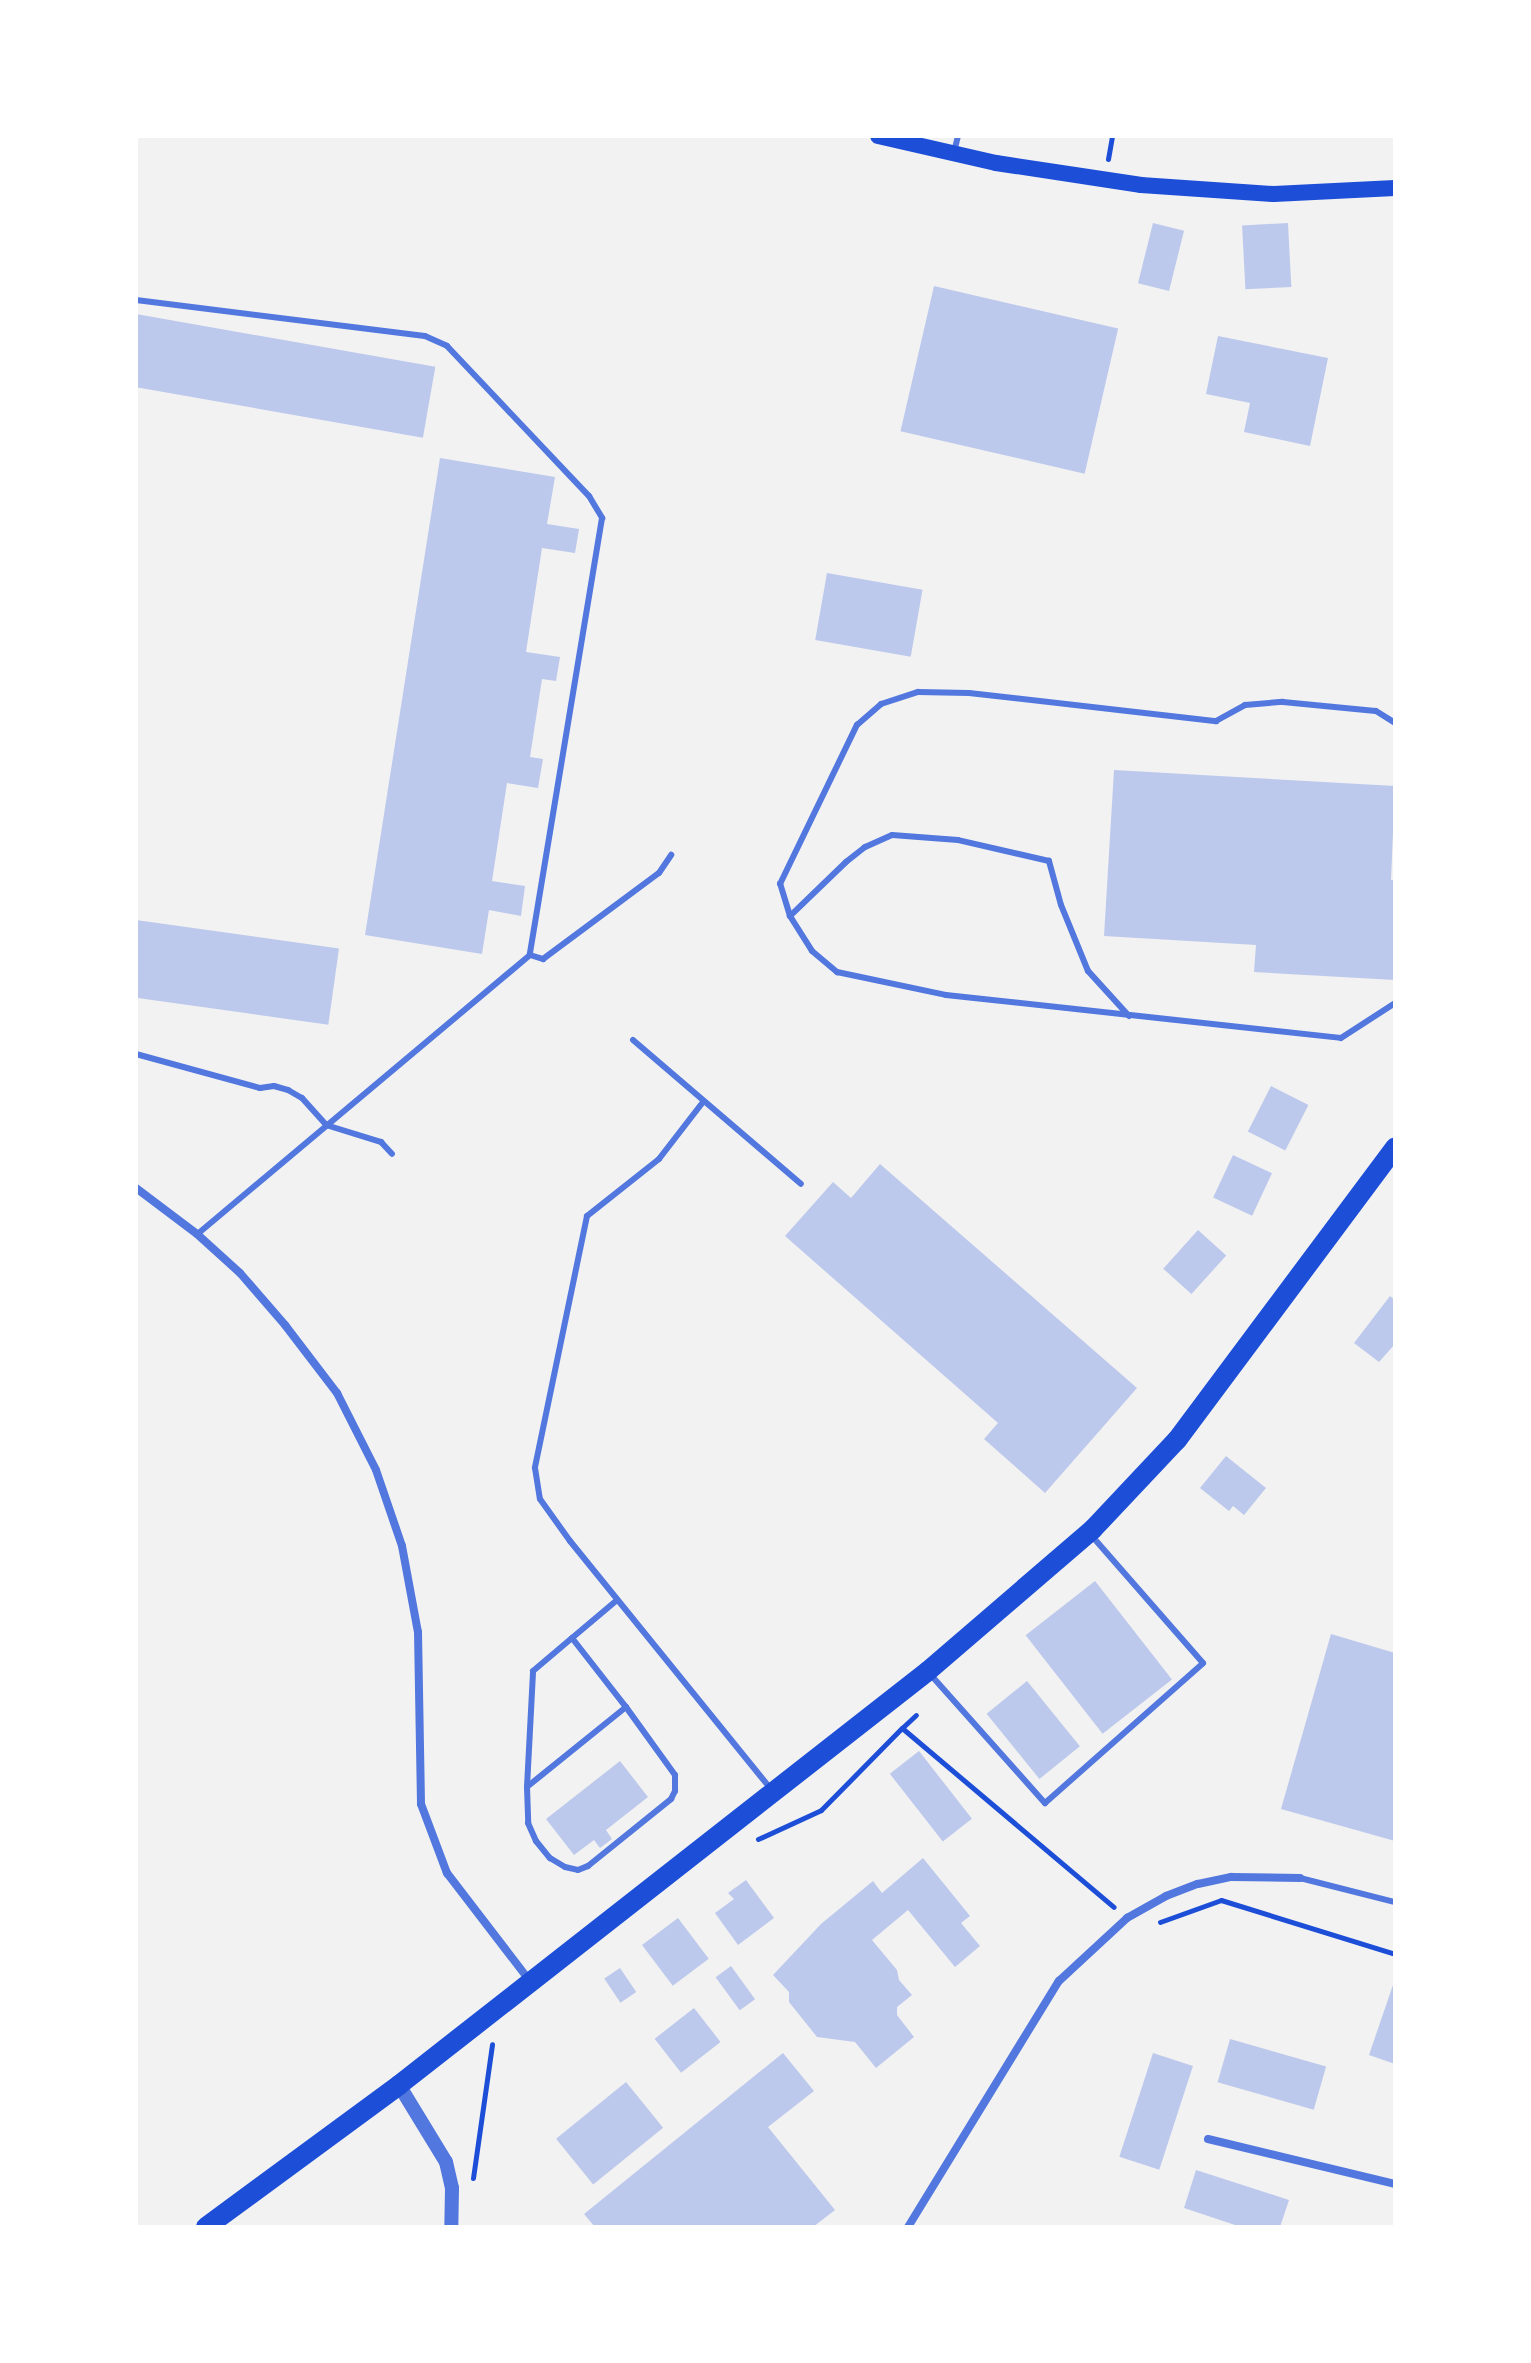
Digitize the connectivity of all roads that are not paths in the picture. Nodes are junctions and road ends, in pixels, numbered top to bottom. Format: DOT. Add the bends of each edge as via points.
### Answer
graph roads {
  1 [pos="878,136"];
  2 [pos="958,136"];
  3 [pos="953,154"];
  4 [pos="1395,188"];
  5 [pos="136,300"];
  6 [pos="1395,723"];
  7 [pos="671,855"];
  8 [pos="790,916"];
  9 [pos="530,955"];
  10 [pos="1395,1003"];
  11 [pos="1129,1016"];
  12 [pos="633,1040"];
  13 [pos="136,1054"];
  14 [pos="703,1102"];
  15 [pos="326,1125"];
  16 [pos="1395,1147"];
  17 [pos="392,1154"];
  18 [pos="801,1184"];
  19 [pos="136,1188"];
  20 [pos="197,1234"];
  21 [pos="1089,1532"];
  22 [pos="617,1600"];
  23 [pos="572,1638"];
  24 [pos="928,1671"];
  25 [pos="626,1707"];
  26 [pos="527,1787"];
  27 [pos="773,1791"];
  28 [pos="1300,1878"];
  29 [pos="1395,1902"];
  30 [pos="530,1981"];
  31 [pos="399,2085"];
  32 [pos="1208,2139"];
  33 [pos="1395,2184"];
  34 [pos="452,2221"];
  35 [pos="206,2227"];
  36 [pos="908,2227"];
  1 -- 3 [label="main road"];
  2 -- 3 [label="lane"];
  3 -- 4 [label="main road" via="1141,185 1274,194"];
  5 -- 9 [label="lane" via="425,336 447,346 589,496 602,518"];
  6 -- 8 [label="lane" via="1376,711 1283,702 1245,705 1216,721 918,692 881,704 857,725 780,884"];
  7 -- 9 [label="lane" via="659,873 543,959"];
  8 -- 11 [label="lane" via="812,951 837,972 946,995"];
  8 -- 11 [label="lane" via="846,862 892,835 958,840 1049,861 1088,971"];
  9 -- 15 [label="lane"];
  10 -- 11 [label="lane" via="1341,1038"];
  12 -- 14 [label="lane"];
  13 -- 15 [label="lane" via="260,1088 288,1090"];
  14 -- 18 [label="lane"];
  14 -- 22 [label="lane" via="659,1159 587,1216 535,1468 540,1499"];
  15 -- 17 [label="lane" via="381,1142"];
  15 -- 20 [label="lane"];
  16 -- 21 [label="main road" via="1177,1440"];
  19 -- 20 [label="street"];
  20 -- 30 [label="street" via="240,1273 337,1393 376,1470 402,1546 418,1632 421,1804 447,1873"];
  21 -- 24 [label="main road"];
  21 -- 24 [label="lane" via="1203,1663 1045,1803"];
  22 -- 23 [label="lane"];
  22 -- 27 [label="lane"];
  23 -- 25 [label="lane"];
  23 -- 26 [label="lane" via="533,1671"];
  24 -- 27 [label="main road"];
  25 -- 26 [label="lane"];
  25 -- 26 [label="lane" via="675,1775 671,1799 578,1870 550,1858 536,1841 528,1823"];
  27 -- 30 [label="main road"];
  28 -- 29 [label="lane"];
  28 -- 36 [label="street" via="1231,1877 1198,1884 1127,1918 1059,1981"];
  30 -- 31 [label="main road"];
  31 -- 34 [label="street" via="446,2162"];
  31 -- 35 [label="main road"];
  32 -- 33 [label="street"];
}
